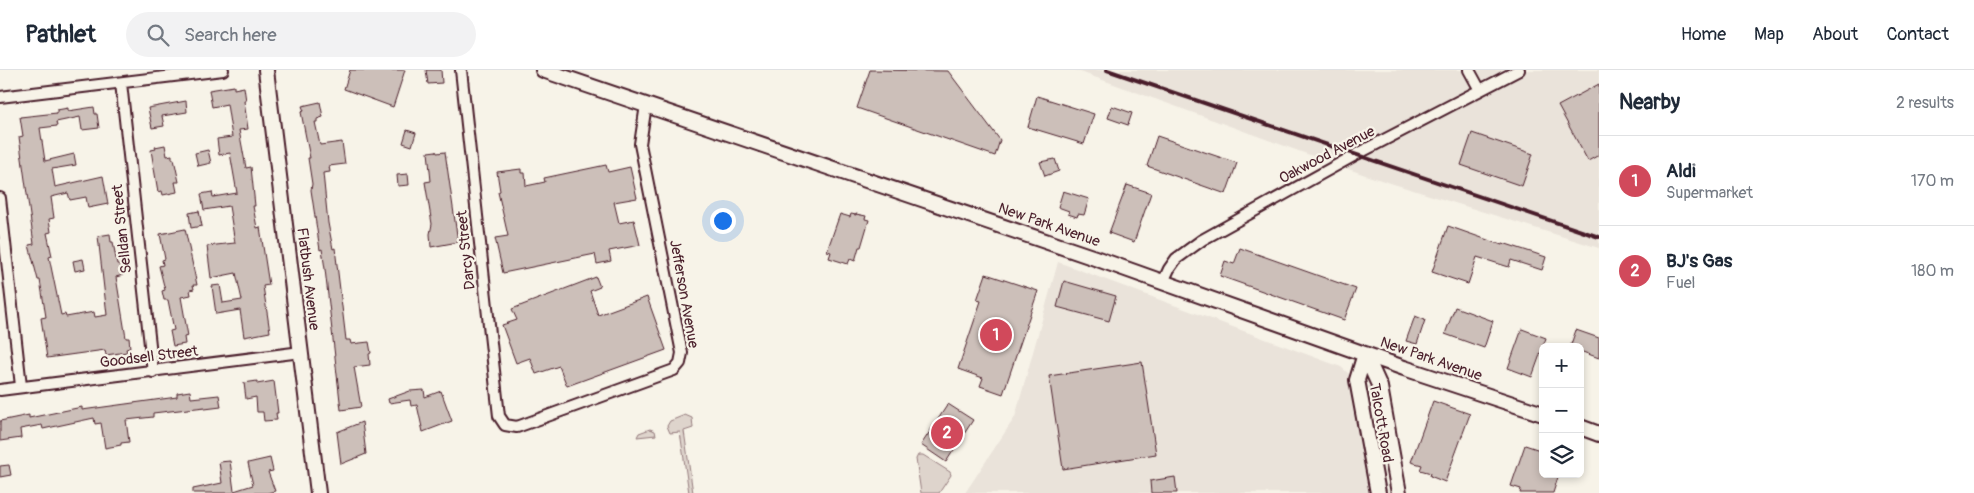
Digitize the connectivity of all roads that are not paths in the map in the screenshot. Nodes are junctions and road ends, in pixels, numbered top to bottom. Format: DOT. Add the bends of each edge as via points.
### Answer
graph roads {
  1 [pos="223,70"];
  2 [pos="266,70"];
  3 [pos="461,70"];
  4 [pos="543,70"];
  5 [pos="1470,70"];
  6 [pos="1518,70"];
  7 [pos="121,83"];
  8 [pos="1480,90"];
  9 [pos="0,97"];
  10 [pos="646,105"];
  11 [pos="0,198"];
  12 [pos="1163,282"];
  13 [pos="301,352"];
  14 [pos="1365,354"];
  15 [pos="153,372"];
  16 [pos="21,386"];
  17 [pos="0,390"];
  18 [pos="1539,413"];
  19 [pos="505,425"];
  20 [pos="1584,428"];
  21 [pos="1599,434"];
  22 [pos="318,493"];
  23 [pos="1378,493"];
  24 [pos="1399,493"];
  1 -- 7 [label="street"];
  2 -- 13 [label="main road, Flatbush Avenue"];
  3 -- 19 [label="street, Darcy Street" via="499,416"];
  4 -- 10 [label="main road, New Park Avenue"];
  5 -- 8 [label="street"];
  6 -- 8 [label="street, Oakwood Avenue"];
  7 -- 9 [label="street"];
  7 -- 15 [label="street, Selldan Street"];
  8 -- 12 [label="street, Oakwood Avenue" via="1202,240 1176,259"];
  10 -- 12 [label="main road, New Park Avenue"];
  10 -- 19 [label="street, Jefferson Avenue" via="640,144 682,353 680,363 674,370 517,427"];
  11 -- 16 [label="street"];
  12 -- 14 [label="main road, New Park Avenue"];
  13 -- 15 [label="street, Goodsell Street"];
  13 -- 22 [label="main road, Flatbush Avenue"];
  14 -- 18 [label="main road, New Park Avenue"];
  14 -- 23 [label="main road, Talcott Road" via="1357,380"];
  14 -- 24 [label="main road, Talcott Road" via="1380,387"];
  15 -- 16 [label="street, Goodsell Street"];
  16 -- 17 [label="street, Goodsell Street"];
  20 -- 21 [label="main road"];
}
